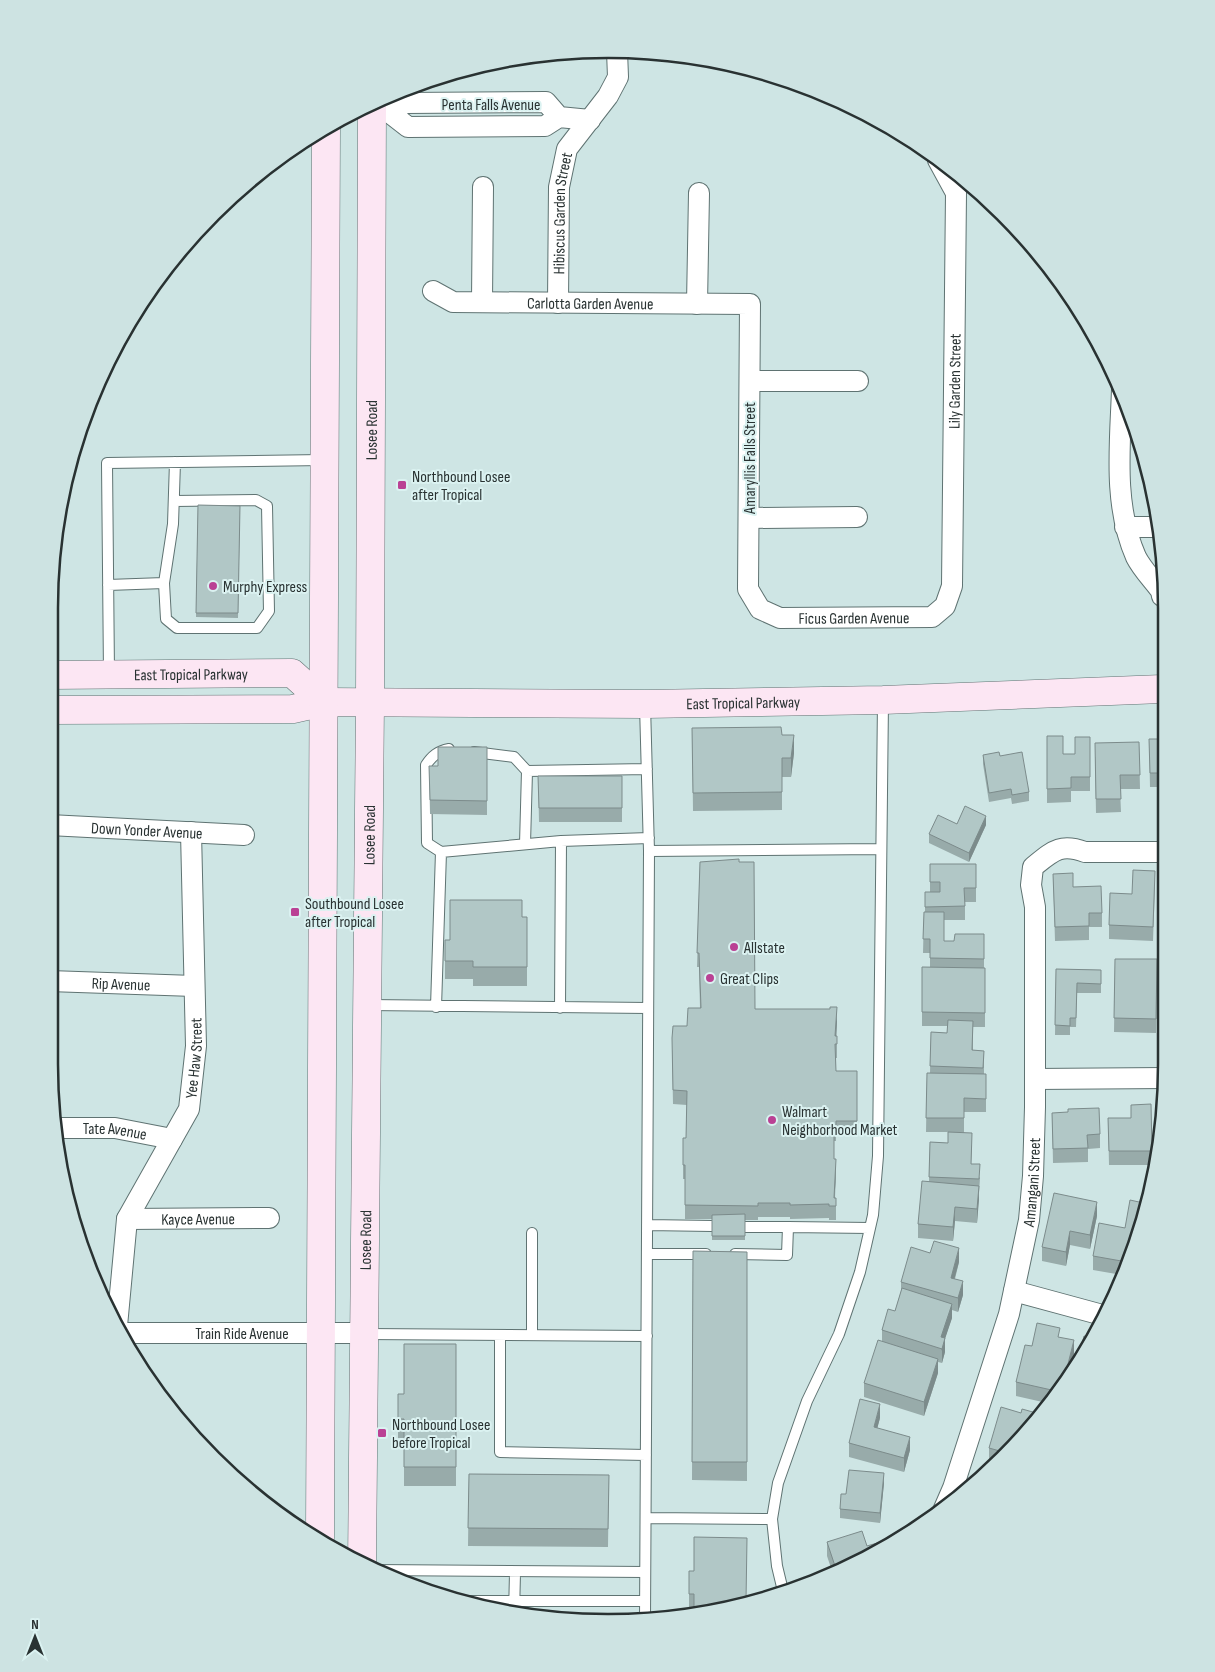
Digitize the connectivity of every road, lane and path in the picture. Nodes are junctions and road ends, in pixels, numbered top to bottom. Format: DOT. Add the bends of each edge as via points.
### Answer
graph roads {
  1 [pos="618,58"];
  2 [pos="378,110"];
  3 [pos="590,120"];
  4 [pos="326,135"];
  5 [pos="946,174"];
  6 [pos="483,186"];
  7 [pos="698,194"];
  8 [pos="433,292"];
  9 [pos="482,302"];
  10 [pos="558,303"];
  11 [pos="697,304"];
  12 [pos="750,304"];
  13 [pos="750,381"];
  14 [pos="858,381"];
  15 [pos="1121,413"];
  16 [pos="323,460"];
  17 [pos="176,462"];
  18 [pos="174,501"];
  19 [pos="857,517"];
  20 [pos="749,518"];
  21 [pos="1125,527"];
  22 [pos="1152,527"];
  23 [pos="164,583"];
  24 [pos="108,585"];
  25 [pos="1157,585"];
  26 [pos="945,606"];
  27 [pos="760,609"];
  28 [pos="109,674"];
  29 [pos="57,675"];
  30 [pos="1158,689"];
  31 [pos="883,700"];
  32 [pos="324,702"];
  33 [pos="370,702"];
  34 [pos="645,704"];
  35 [pos="57,710"];
  36 [pos="647,769"];
  37 [pos="527,771"];
  38 [pos="57,825"];
  39 [pos="191,832"];
  40 [pos="244,835"];
  41 [pos="649,838"];
  42 [pos="561,841"];
  43 [pos="525,844"];
  44 [pos="881,848"];
  45 [pos="649,851"];
  46 [pos="441,852"];
  47 [pos="1158,852"];
  48 [pos="57,981"];
  49 [pos="194,986"];
  50 [pos="367,1005"];
  51 [pos="436,1007"];
  52 [pos="560,1008"];
  53 [pos="648,1008"];
  54 [pos="1157,1078"];
  55 [pos="1035,1079"];
  56 [pos="61,1128"];
  57 [pos="172,1139"];
  58 [pos="269,1218"];
  59 [pos="127,1219"];
  60 [pos="647,1225"];
  61 [pos="712,1226"];
  62 [pos="745,1227"];
  63 [pos="788,1227"];
  64 [pos="870,1228"];
  65 [pos="532,1233"];
  66 [pos="647,1254"];
  67 [pos="1014,1290"];
  68 [pos="1098,1314"];
  69 [pos="118,1315"];
  70 [pos="127,1333"];
  71 [pos="320,1334"];
  72 [pos="364,1334"];
  73 [pos="500,1335"];
  74 [pos="532,1335"];
  75 [pos="646,1336"];
  76 [pos="646,1455"];
  77 [pos="951,1493"];
  78 [pos="646,1518"];
  79 [pos="772,1519"];
  80 [pos="320,1533"];
  81 [pos="362,1557"];
  82 [pos="391,1570"];
  83 [pos="515,1572"];
  84 [pos="645,1572"];
  85 [pos="782,1586"];
  86 [pos="487,1601"];
  87 [pos="514,1601"];
  88 [pos="645,1601"];
  89 [pos="514,1606"];
  90 [pos="645,1613"];
  1 -- 3 [label="street, Hibiscus Garden Street" via="618,77"];
  2 -- 3 [label="street, Penta Falls Avenue" via="405,103 546,102 559,117"];
  2 -- 33 [label="main road, Losee Road"];
  3 -- 10 [label="street, Hibiscus Garden Street" via="567,149 559,187"];
  4 -- 16 [label="main road"];
  5 -- 26 [label="street, Lily Garden Street" via="956,193 952,586"];
  6 -- 9 [label="street"];
  7 -- 11 [label="street"];
  8 -- 9 [label="street, Carlotta Garden Avenue" via="453,302"];
  9 -- 10 [label="street, Carlotta Garden Avenue"];
  10 -- 11 [label="street, Carlotta Garden Avenue"];
  11 -- 12 [label="street, Carlotta Garden Avenue"];
  12 -- 13 [label="street, Amaryllis Falls Street"];
  13 -- 14 [label="street"];
  13 -- 20 [label="street, Amaryllis Falls Street"];
  15 -- 21 [label="street" via="1120,477"];
  16 -- 17 [label="lane"];
  16 -- 32 [label="main road"];
  17 -- 18 [label="lane"];
  17 -- 24 [label="lane" via="107,463"];
  18 -- 23 [label="lane"];
  18 -- 23 [label="lane" via="256,500 267,506 269,611 257,628 177,628 166,619"];
  19 -- 20 [label="street"];
  20 -- 27 [label="street, Amaryllis Falls Street" via="748,589"];
  21 -- 22 [label="street"];
  21 -- 25 [label="street" via="1137,558"];
  23 -- 24 [label="lane"];
  24 -- 28 [label="lane"];
  26 -- 27 [label="street, Ficus Garden Avenue" via="932,617 780,618"];
  28 -- 29 [label="main road, East Tropical Parkway"];
  28 -- 32 [label="main road, East Tropical Parkway" via="292,673"];
  30 -- 31 [label="main road, East Tropical Parkway"];
  31 -- 34 [label="main road, East Tropical Parkway"];
  31 -- 44 [label="lane"];
  32 -- 33 [label="main road, East Tropical Parkway"];
  32 -- 35 [label="main road, East Tropical Parkway" via="293,709"];
  32 -- 71 [label="main road"];
  33 -- 34 [label="main road, East Tropical Parkway"];
  33 -- 50 [label="main road, Losee Road"];
  34 -- 36 [label="lane"];
  36 -- 37 [label="lane"];
  36 -- 41 [label="lane"];
  37 -- 43 [label="lane"];
  37 -- 46 [label="lane" via="514,758 500,754 451,749 432,756 426,765 427,843"];
  38 -- 39 [label="street, Down Yonder Avenue"];
  39 -- 40 [label="street, Down Yonder Avenue"];
  39 -- 49 [label="street, Yee Haw Street"];
  41 -- 42 [label="lane"];
  41 -- 45 [label="lane"];
  42 -- 43 [label="lane"];
  42 -- 52 [label="lane"];
  43 -- 46 [label="lane"];
  44 -- 45 [label="lane"];
  44 -- 64 [label="lane" via="878,1156"];
  45 -- 53 [label="lane"];
  46 -- 51 [label="lane"];
  47 -- 55 [label="street, Amangani Street" via="1085,852 1073,848 1054,851 1033,867 1030,885 1035,907"];
  48 -- 49 [label="street, Rip Avenue"];
  49 -- 57 [label="street, Yee Haw Street" via="196,1046 188,1109"];
  50 -- 51 [label="lane"];
  50 -- 72 [label="main road, Losee Road"];
  51 -- 52 [label="lane"];
  52 -- 53 [label="lane"];
  53 -- 60 [label="lane"];
  54 -- 55 [label="street"];
  55 -- 67 [label="street, Amangani Street" via="1029,1220"];
  56 -- 57 [label="street, Tate Avenue" via="115,1128"];
  57 -- 59 [label="street, Yee Haw Street"];
  58 -- 59 [label="street, Kayce Avenue"];
  59 -- 69 [label="street, Yee Haw Street"];
  60 -- 61 [label="lane"];
  60 -- 66 [label="lane"];
  62 -- 63 [label="lane"];
  63 -- 64 [label="lane"];
  63 -- 66 [label="lane" via="787,1255"];
  64 -- 79 [label="lane" via="860,1272 839,1334 807,1401 781,1475"];
  65 -- 74 [label="lane"];
  66 -- 75 [label="lane"];
  67 -- 68 [label="street"];
  67 -- 77 [label="street, Amangani Street"];
  70 -- 71 [label="street, Train Ride Avenue"];
  71 -- 72 [label="street, Train Ride Avenue"];
  71 -- 80 [label="main road"];
  72 -- 73 [label="lane"];
  72 -- 81 [label="main road, Losee Road"];
  73 -- 74 [label="lane"];
  73 -- 76 [label="lane" via="500,1452"];
  74 -- 75 [label="lane"];
  75 -- 76 [label="lane"];
  76 -- 78 [label="lane"];
  78 -- 79 [label="lane"];
  78 -- 84 [label="lane"];
  79 -- 85 [label="lane"];
  82 -- 83 [label="lane"];
  83 -- 84 [label="lane"];
  83 -- 87 [label="lane"];
  84 -- 88 [label="lane"];
  86 -- 87 [label="lane"];
  87 -- 88 [label="lane"];
  87 -- 89 [label="lane"];
  88 -- 90 [label="lane"];
}
